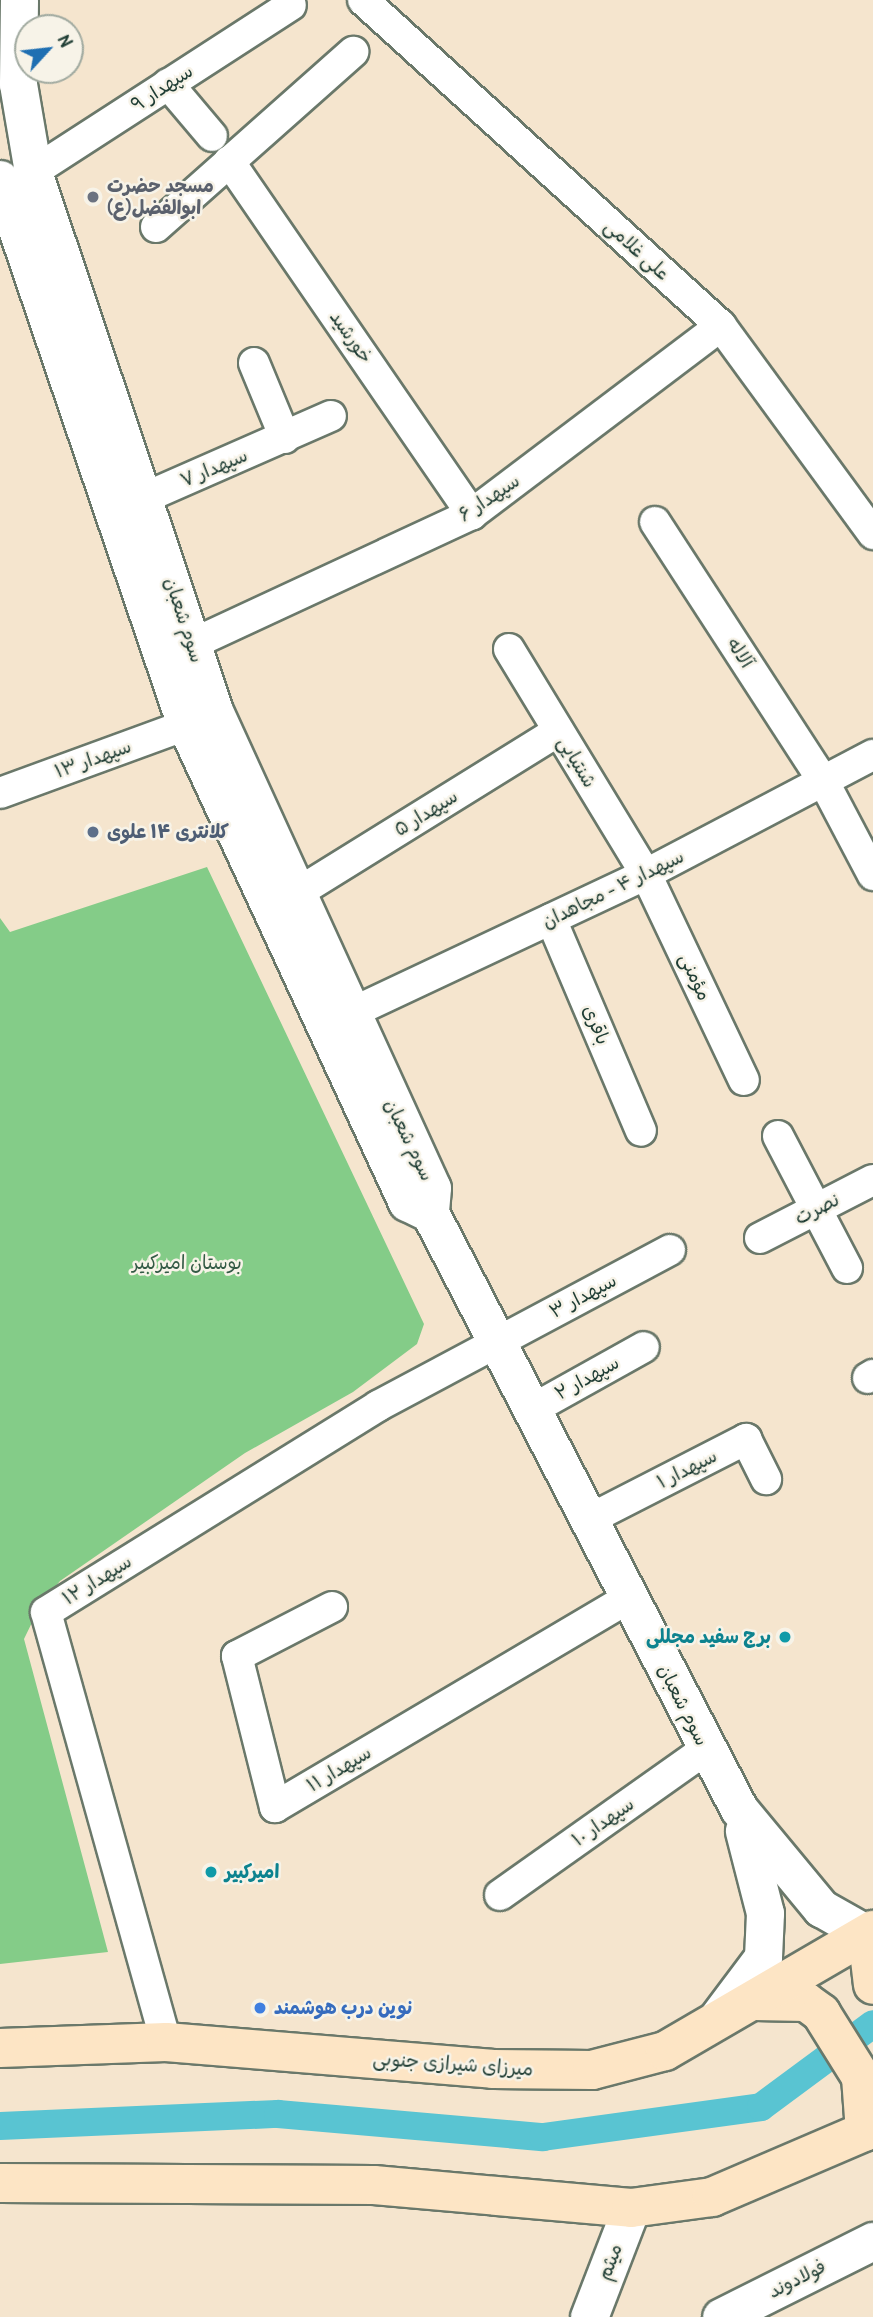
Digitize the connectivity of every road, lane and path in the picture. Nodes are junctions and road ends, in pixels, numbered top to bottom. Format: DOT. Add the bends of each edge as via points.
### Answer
graph roads {
  1 [pos="19,0"];
  2 [pos="363,0"];
  3 [pos="290,5"];
  4 [pos="353,52"];
  5 [pos="168,85"];
  6 [pos="212,136"];
  7 [pos="229,161"];
  8 [pos="17,176"];
  9 [pos="156,227"];
  10 [pos="721,326"];
  11 [pos="254,363"];
  12 [pos="331,416"];
  13 [pos="285,438"];
  14 [pos="144,498"];
  15 [pos="472,513"];
  16 [pos="655,522"];
  17 [pos="873,534"];
  18 [pos="192,644"];
  19 [pos="509,649"];
  20 [pos="186,725"];
  21 [pos="558,731"];
  22 [pos="873,755"];
  23 [pos="825,785"];
  24 [pos="0,793"];
  25 [pos="646,874"];
  26 [pos="873,875"];
  27 [pos="294,895"];
  28 [pos="551,919"];
  29 [pos="349,1014"];
  30 [pos="744,1080"];
  31 [pos="641,1131"];
  32 [pos="778,1136"];
  33 [pos="873,1180"];
  34 [pos="816,1209"];
  35 [pos="430,1213"];
  36 [pos="760,1238"];
  37 [pos="670,1250"];
  38 [pos="846,1268"];
  39 [pos="496,1343"];
  40 [pos="643,1347"];
  41 [pos="531,1410"];
  42 [pos="766,1479"];
  43 [pos="588,1520"];
  44 [pos="628,1598"];
  45 [pos="332,1607"];
  46 [pos="706,1749"];
  47 [pos="739,1810"];
  48 [pos="500,1895"];
  49 [pos="870,1932"];
  50 [pos="872,1983"];
  51 [pos="755,2001"];
  52 [pos="704,2032"];
  53 [pos="166,2042"];
  54 [pos="0,2048"];
  55 [pos="870,2131"];
  56 [pos="0,2183"];
  57 [pos="631,2208"];
  58 [pos="873,2241"];
  59 [pos="589,2317"];
  60 [pos="721,2317"];
  1 -- 8 [label="street, سوم شعبان"];
  2 -- 10 [label="street, علی غلامی"];
  3 -- 5 [label="street, سپهدار ۹"];
  4 -- 7 [label="street"];
  5 -- 6 [label="street"];
  5 -- 8 [label="street, سپهدار ۹"];
  7 -- 9 [label="street"];
  7 -- 15 [label="street, خورشید"];
  8 -- 14 [label="street, سوم شعبان"];
  8 -- 20 [label="street, سوم شعبان"];
  10 -- 15 [label="street, سپهدار ۶"];
  10 -- 17 [label="street, علی غلامی"];
  11 -- 13 [label="street"];
  12 -- 13 [label="street, سپهدار ۷"];
  13 -- 14 [label="street, سپهدار ۷"];
  14 -- 18 [label="street, سوم شعبان"];
  15 -- 18 [label="street, سپهدار ۶"];
  16 -- 23 [label="street, آلاله"];
  18 -- 27 [label="street, سوم شعبان" via="214,711"];
  19 -- 21 [label="street, شنتیایی"];
  20 -- 24 [label="street, سپهدار ۱۳"];
  20 -- 35 [label="street, سوم شعبان" via="407,1202"];
  21 -- 25 [label="street, شنتیایی"];
  21 -- 27 [label="street, سپهدار ۵"];
  22 -- 23 [label="street, سپهدار ۴ - مجاهدان"];
  23 -- 25 [label="street, سپهدار ۴ - مجاهدان"];
  23 -- 26 [label="street, آلاله"];
  25 -- 28 [label="street, سپهدار ۴ - مجاهدان"];
  25 -- 30 [label="street, مؤمنی"];
  27 -- 29 [label="street, سوم شعبان"];
  28 -- 29 [label="street, سپهدار ۴ - مجاهدان"];
  28 -- 31 [label="street, باقری"];
  29 -- 35 [label="street, سوم شعبان" via="432,1188"];
  32 -- 34 [label="street"];
  33 -- 34 [label="street, نصرت"];
  34 -- 36 [label="street, نصرت"];
  34 -- 38 [label="street"];
  35 -- 39 [label="street, سوم شعبان"];
  37 -- 39 [label="street, سپهدار ۳"];
  39 -- 41 [label="street, سوم شعبان"];
  39 -- 53 [label="street, سپهدار ۱۲" via="377,1406 46,1612"];
  40 -- 41 [label="street, سپهدار ۲"];
  41 -- 43 [label="street, سوم شعبان"];
  42 -- 43 [label="street, سپهدار ۱" via="746,1439"];
  43 -- 44 [label="street, سوم شعبان"];
  44 -- 45 [label="street, سپهدار ۱۱" via="275,1807 237,1656"];
  44 -- 46 [label="street, سوم شعبان"];
  46 -- 47 [label="street, سوم شعبان"];
  46 -- 48 [label="street, سپهدار ۱۰"];
  47 -- 49 [label="street, سوم شعبان" via="821,1908"];
  47 -- 52 [label="street" via="765,1913 763,1957"];
  49 -- 50 [label="main road"];
  49 -- 51 [label="main road, میرزای شیرازی جنوبی"];
  51 -- 52 [label="main road, میرزای شیرازی جنوبی"];
  51 -- 55 [label="main road" via="806,2002 821,2013 861,2077"];
  52 -- 53 [label="main road, میرزای شیرازی جنوبی" via="629,2062 539,2071"];
  53 -- 54 [label="main road, میرزای شیرازی جنوبی"];
  55 -- 57 [label="main road" via="712,2197"];
  56 -- 57 [label="main road" via="374,2185"];
  57 -- 59 [label="street, میثم"];
  58 -- 60 [label="street, فولادوند"];
}
